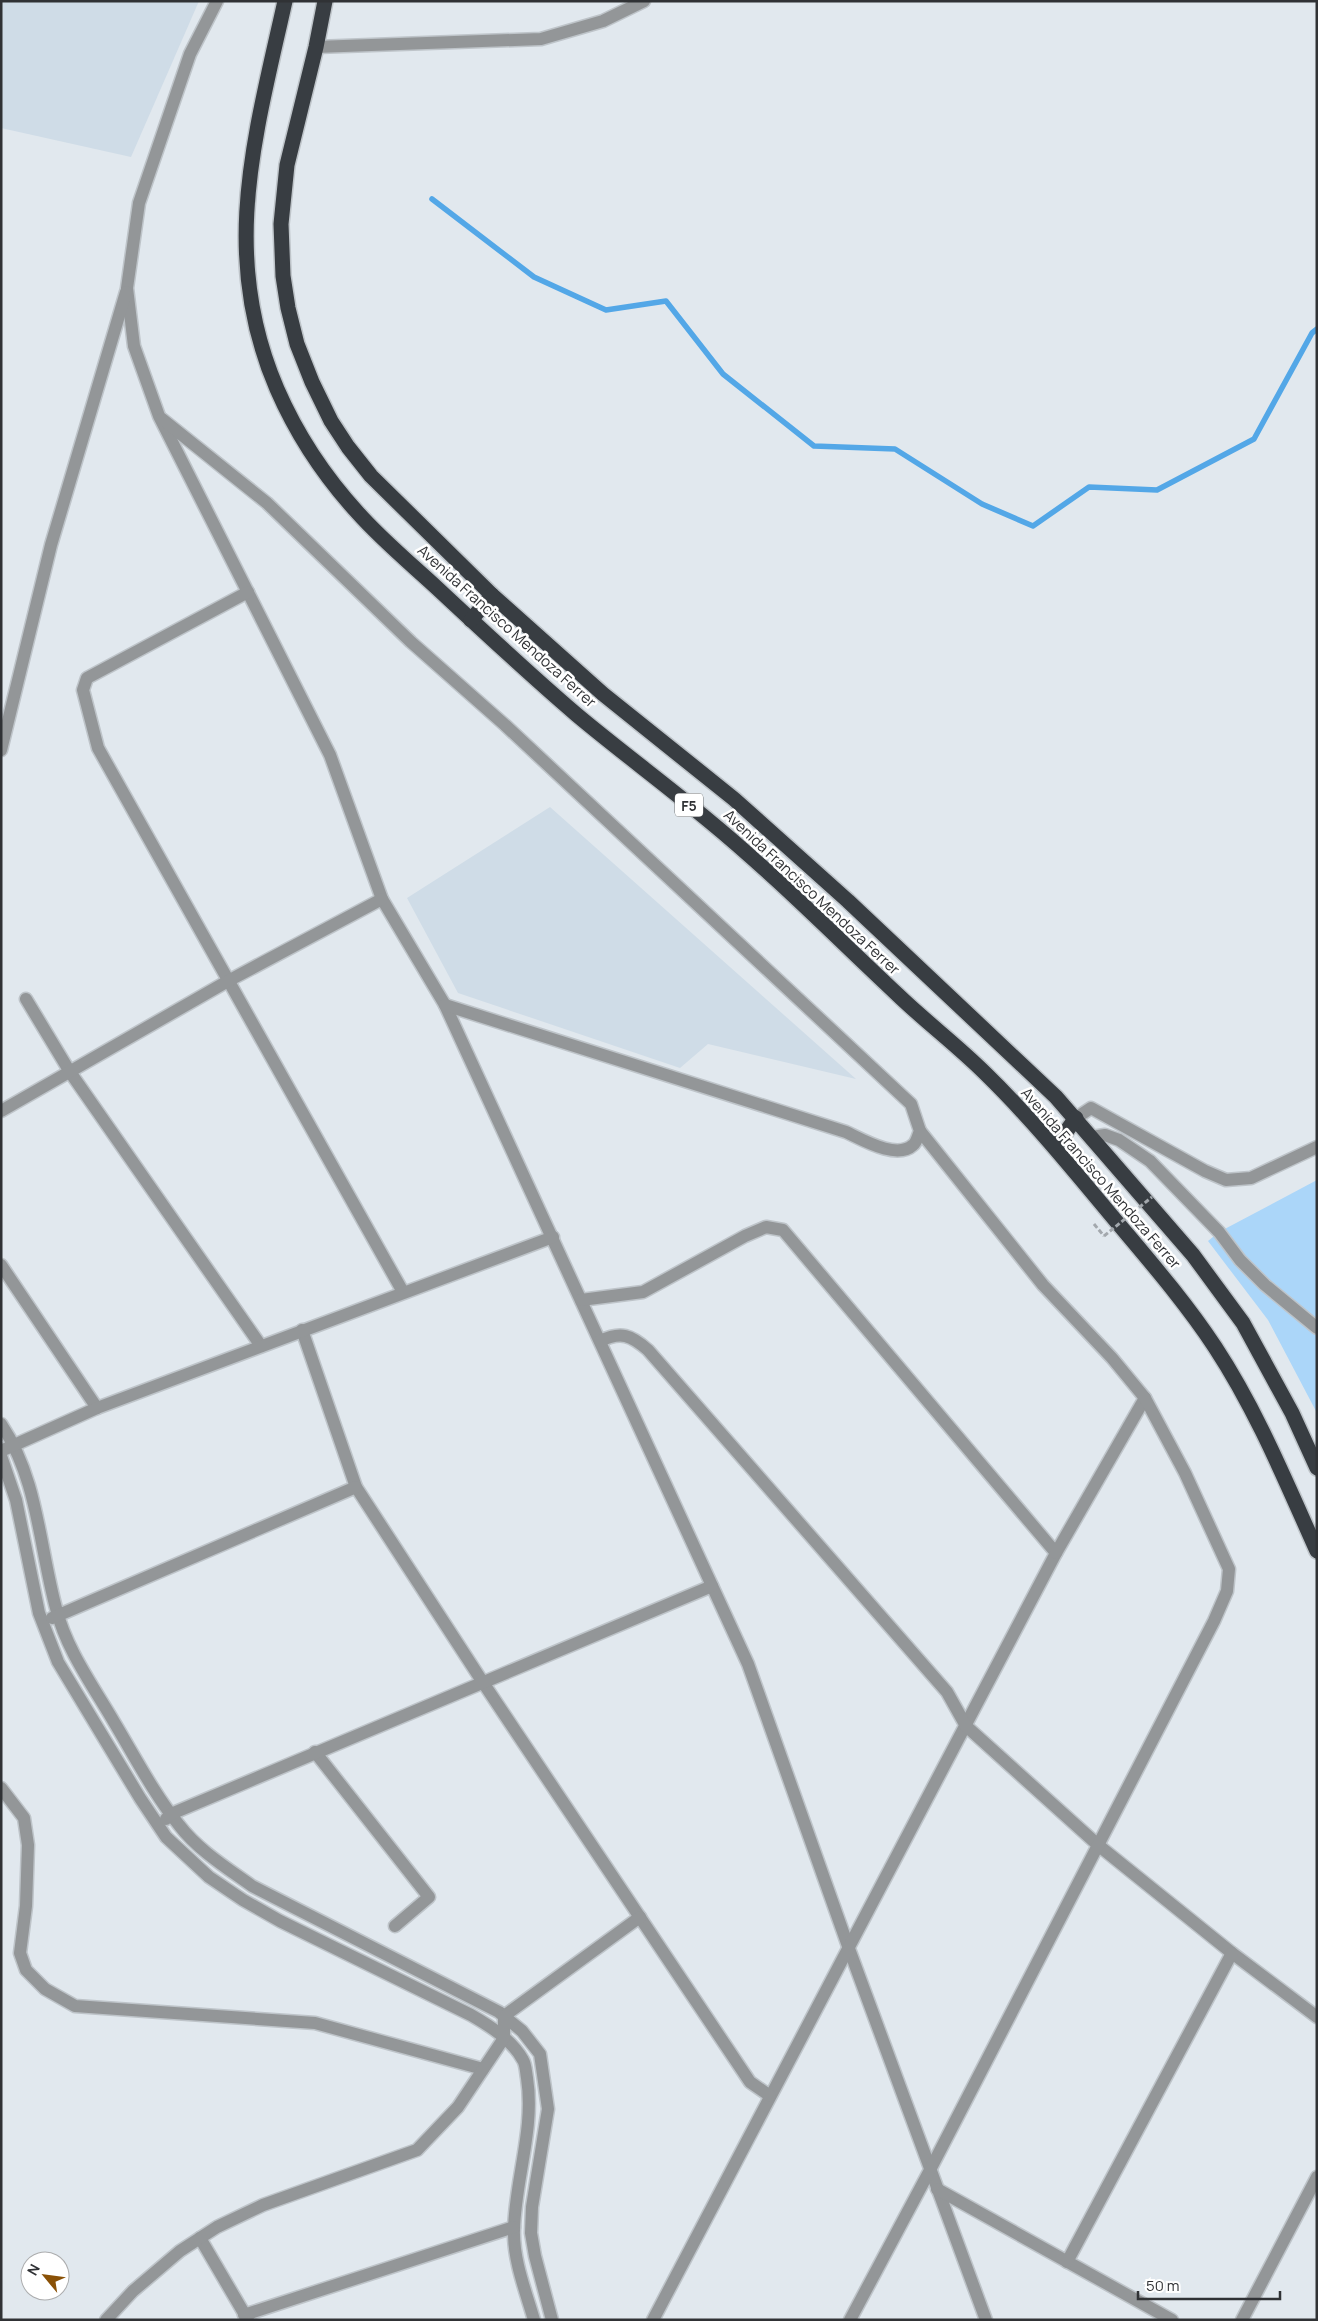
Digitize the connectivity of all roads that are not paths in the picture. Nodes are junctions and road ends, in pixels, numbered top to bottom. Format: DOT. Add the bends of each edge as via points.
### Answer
graph roads {
  1 [pos="217,1"];
  2 [pos="285,1"];
  3 [pos="325,1"];
  4 [pos="644,1"];
  5 [pos="316,47"];
  6 [pos="127,288"];
  7 [pos="159,416"];
  8 [pos="248,592"];
  9 [pos="492,595"];
  10 [pos="470,620"];
  11 [pos="1,750"];
  12 [pos="382,899"];
  13 [pos="228,981"];
  14 [pos="26,999"];
  15 [pos="445,1005"];
  16 [pos="70,1072"];
  17 [pos="1,1112"];
  18 [pos="1076,1118"];
  19 [pos="920,1131"];
  20 [pos="1092,1136"];
  21 [pos="1317,1147"];
  22 [pos="1054,1148"];
  23 [pos="552,1237"];
  24 [pos="1,1265"];
  25 [pos="403,1292"];
  26 [pos="581,1300"];
  27 [pos="1317,1328"];
  28 [pos="302,1330"];
  29 [pos="600,1341"];
  30 [pos="261,1346"];
  31 [pos="1145,1398"];
  32 [pos="97,1408"];
  33 [pos="1,1424"];
  34 [pos="15,1444"];
  35 [pos="1,1450"];
  36 [pos="1,1456"];
  37 [pos="1317,1468"];
  38 [pos="356,1486"];
  39 [pos="1317,1551"];
  40 [pos="1056,1553"];
  41 [pos="712,1586"];
  42 [pos="58,1615"];
  43 [pos="43,1622"];
  44 [pos="482,1681"];
  45 [pos="966,1726"];
  46 [pos="315,1752"];
  47 [pos="1,1788"];
  48 [pos="171,1814"];
  49 [pos="159,1826"];
  50 [pos="1098,1845"];
  51 [pos="640,1917"];
  52 [pos="395,1926"];
  53 [pos="848,1946"];
  54 [pos="1232,1953"];
  55 [pos="504,2016"];
  56 [pos="1317,2017"];
  57 [pos="504,2038"];
  58 [pos="483,2069"];
  59 [pos="770,2096"];
  60 [pos="930,2170"];
  61 [pos="1317,2178"];
  62 [pos="937,2189"];
  63 [pos="514,2227"];
  64 [pos="200,2238"];
  65 [pos="1067,2262"];
  66 [pos="246,2317"];
  67 [pos="106,2320"];
  68 [pos="534,2320"];
  69 [pos="552,2320"];
  70 [pos="653,2320"];
  71 [pos="850,2320"];
  72 [pos="986,2320"];
  73 [pos="1172,2320"];
  74 [pos="1242,2320"];
  1 -- 6 [label="street" via="190,54 139,202"];
  2 -- 10 [label="highway, Avenida Francisco Mendoza Ferrer / F5" via="255,134 245,219 246,262 262,345 277,389 308,450 358,513"];
  3 -- 5 [label="highway, Avenida Francisco Mendoza Ferrer / F5"];
  4 -- 5 [label="street" via="602,21 541,39"];
  5 -- 9 [label="highway, Avenida Francisco Mendoza Ferrer / F5" via="287,165 282,224 283,276 297,344 331,421 348,447 371,476"];
  6 -- 7 [label="street" via="134,346"];
  6 -- 11 [label="street" via="51,545"];
  7 -- 8 [label="street"];
  7 -- 19 [label="street" via="267,503 411,642 505,725 911,1104"];
  8 -- 12 [label="street" via="330,755"];
  8 -- 13 [label="street" via="87,678 83,690 98,748"];
  9 -- 10 [label="highway"];
  9 -- 18 [label="highway, Avenida Francisco Mendoza Ferrer / F5" via="603,694 741,805 1008,1050"];
  10 -- 22 [label="highway, Avenida Francisco Mendoza Ferrer / F5" via="579,716 758,862 904,1001 987,1074"];
  12 -- 13 [label="street"];
  12 -- 15 [label="street"];
  13 -- 16 [label="street"];
  13 -- 25 [label="street"];
  14 -- 16 [label="street"];
  15 -- 19 [label="street" via="846,1132 882,1148 904,1151 914,1144"];
  15 -- 23 [label="street"];
  16 -- 17 [label="street"];
  16 -- 30 [label="street"];
  18 -- 20 [label="highway, Avenida Francisco Mendoza Ferrer / F5"];
  18 -- 21 [label="street" via="1091,1108 1226,1180 1251,1178"];
  18 -- 22 [label="highway"];
  19 -- 31 [label="street" via="1043,1285"];
  20 -- 27 [label="street" via="1105,1135 1118,1140 1150,1161 1219,1232 1240,1260"];
  20 -- 37 [label="highway, Avenida Francisco Mendoza Ferrer / F5" via="1193,1255 1243,1323 1292,1413"];
  22 -- 39 [label="highway, Avenida Francisco Mendoza Ferrer / F5" via="1172,1288 1216,1348 1250,1407"];
  23 -- 25 [label="street"];
  23 -- 26 [label="street"];
  24 -- 32 [label="street"];
  25 -- 28 [label="street"];
  26 -- 29 [label="street"];
  26 -- 40 [label="street" via="643,1292 745,1236 766,1227 783,1230"];
  28 -- 30 [label="street"];
  28 -- 38 [label="street"];
  29 -- 41 [label="street"];
  29 -- 45 [label="street" via="614,1335 624,1336 648,1350 947,1692"];
  30 -- 32 [label="street"];
  31 -- 40 [label="street"];
  31 -- 50 [label="street" via="1185,1473 1229,1569 1227,1591"];
  32 -- 34 [label="street"];
  33 -- 34 [label="street"];
  34 -- 35 [label="street"];
  34 -- 42 [label="street" via="34,1497"];
  36 -- 43 [label="street" via="16,1500"];
  38 -- 42 [label="street"];
  38 -- 44 [label="street"];
  40 -- 45 [label="street"];
  41 -- 44 [label="street"];
  41 -- 53 [label="street" via="748,1664"];
  42 -- 43 [label="street"];
  42 -- 48 [label="street" via="74,1655"];
  43 -- 49 [label="street" via="58,1662"];
  44 -- 46 [label="street"];
  44 -- 51 [label="street"];
  45 -- 50 [label="street"];
  45 -- 53 [label="street"];
  46 -- 48 [label="street"];
  46 -- 52 [label="street" via="429,1897"];
  47 -- 58 [label="street" via="24,1818 28,1845 20,1953 26,1970 45,1989 75,2006 315,2023"];
  48 -- 49 [label="street"];
  48 -- 55 [label="street" via="220,1864 252,1886 479,2000"];
  49 -- 57 [label="street" via="166,1837 209,1877 243,1900 471,2015"];
  50 -- 54 [label="street"];
  50 -- 60 [label="street"];
  51 -- 55 [label="street"];
  51 -- 59 [label="street" via="750,2082"];
  53 -- 59 [label="street"];
  53 -- 60 [label="street"];
  54 -- 56 [label="street"];
  54 -- 65 [label="street"];
  55 -- 57 [label="street"];
  55 -- 69 [label="street" via="522,2031 540,2054 546,2088 546,2131 532,2207 531,2233"];
  57 -- 58 [label="street"];
  57 -- 63 [label="street" via="524,2061 530,2108"];
  58 -- 64 [label="street" via="458,2106 417,2150 263,2205"];
  59 -- 70 [label="street"];
  60 -- 62 [label="street"];
  60 -- 71 [label="street"];
  61 -- 74 [label="street"];
  62 -- 65 [label="street"];
  62 -- 72 [label="street"];
  63 -- 66 [label="street"];
  63 -- 68 [label="street" via="517,2259"];
  64 -- 66 [label="street"];
  64 -- 67 [label="street" via="133,2290"];
  65 -- 73 [label="street"];
}
